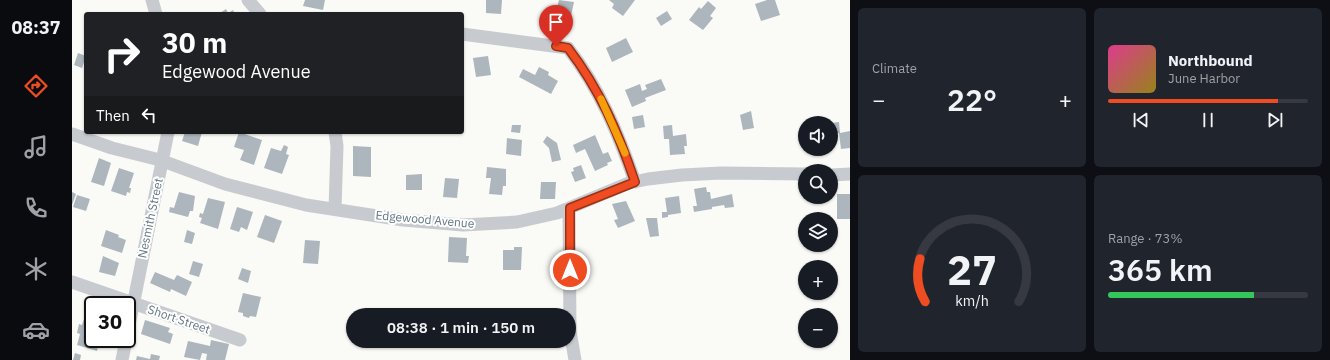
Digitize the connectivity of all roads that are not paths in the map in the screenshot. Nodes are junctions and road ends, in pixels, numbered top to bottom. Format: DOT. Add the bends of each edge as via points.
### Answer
graph roads {
  1 [pos="152,0"];
  2 [pos="248,0"];
  3 [pos="155,12"];
  4 [pos="258,12"];
  5 [pos="464,34"];
  6 [pos="72,134"];
  7 [pos="168,134"];
  8 [pos="335,134"];
  9 [pos="162,161"];
  10 [pos="798,174"];
  11 [pos="850,174"];
  12 [pos="838,175"];
  13 [pos="635,182"];
  14 [pos="570,208"];
  15 [pos="335,209"];
  16 [pos="72,282"];
  17 [pos="113,296"];
  18 [pos="135,296"];
  19 [pos="136,304"];
  20 [pos="240,340"];
  21 [pos="125,348"];
  22 [pos="122,360"];
  23 [pos="575,360"];
  1 -- 3 [label="street"];
  2 -- 4 [label="street"];
  5 -- 13 [label="street" via="568,48 587,72 606,108"];
  6 -- 9 [label="street, Edgewood Avenue"];
  7 -- 9 [label="street, Nesmith Street"];
  8 -- 15 [label="street"];
  9 -- 15 [label="street, Edgewood Avenue" via="225,184 306,205"];
  9 -- 18 [label="street, Nesmith Street"];
  10 -- 13 [label="street, Edgewood Avenue" via="721,173 682,175"];
  11 -- 12 [label="street"];
  13 -- 14 [label="street, Edgewood Avenue"];
  14 -- 15 [label="street, Edgewood Avenue" via="516,222 463,225 403,220"];
  14 -- 23 [label="street" via="570,331"];
  16 -- 17 [label="street, Short Street"];
  19 -- 20 [label="street, Short Street"];
  21 -- 22 [label="street, Nesmith Street"];
}
